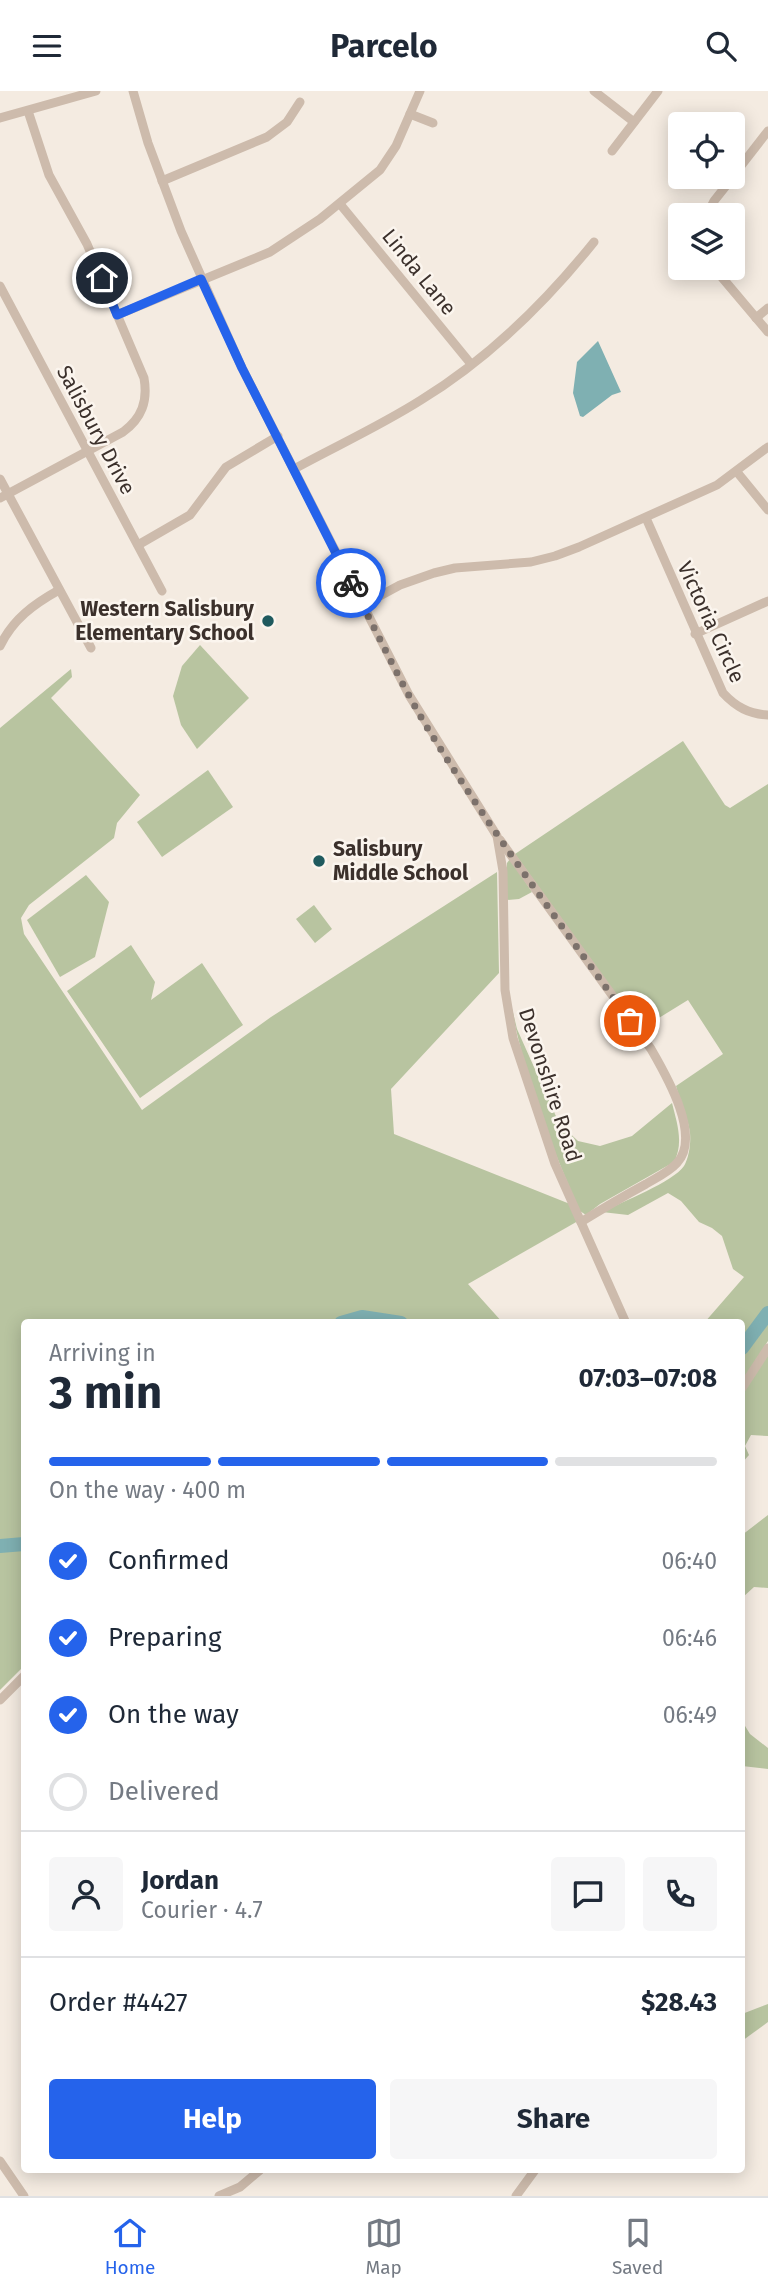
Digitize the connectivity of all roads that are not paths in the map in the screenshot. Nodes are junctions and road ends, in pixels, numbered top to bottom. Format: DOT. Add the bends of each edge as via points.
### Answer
graph roads {
  1 [pos="96,91"];
  2 [pos="132,91"];
  3 [pos="420,91"];
  4 [pos="594,91"];
  5 [pos="658,91"];
  6 [pos="300,101"];
  7 [pos="28,110"];
  8 [pos="410,114"];
  9 [pos="0,118"];
  10 [pos="634,122"];
  11 [pos="433,123"];
  12 [pos="768,131"];
  13 [pos="612,151"];
  14 [pos="745,161"];
  15 [pos="162,181"];
  16 [pos="724,189"];
  17 [pos="713,203"];
  18 [pos="340,204"];
  19 [pos="594,242"];
  20 [pos="201,279"];
  21 [pos="724,280"];
  22 [pos="0,286"];
  23 [pos="768,308"];
  24 [pos="117,315"];
  25 [pos="756,318"];
  26 [pos="768,332"];
  27 [pos="471,363"];
  28 [pos="278,436"];
  29 [pos="768,447"];
  30 [pos="88,452"];
  31 [pos="294,469"];
  32 [pos="737,472"];
  33 [pos="0,479"];
  34 [pos="4,496"];
  35 [pos="768,510"];
  36 [pos="646,518"];
  37 [pos="138,545"];
  38 [pos="59,590"];
  39 [pos="162,591"];
  40 [pos="768,601"];
  41 [pos="363,605"];
  42 [pos="695,634"];
  43 [pos="0,646"];
  44 [pos="91,648"];
  45 [pos="768,715"];
  46 [pos="497,836"];
  47 [pos="581,1222"];
  48 [pos="624,1319"];
  49 [pos="768,1348"];
  50 [pos="745,1383"];
  51 [pos="21,1679"];
  52 [pos="0,1700"];
  53 [pos="0,2161"];
  54 [pos="256,2173"];
  55 [pos="534,2173"];
  56 [pos="24,2196"];
  57 [pos="219,2196"];
  58 [pos="516,2196"];
  1 -- 7 [label="street"];
  2 -- 15 [label="street, Devonshire Road"];
  3 -- 8 [label="street"];
  4 -- 10 [label="street"];
  5 -- 10 [label="street"];
  6 -- 15 [label="street" via="287,122 267,137"];
  7 -- 9 [label="street"];
  7 -- 24 [label="street" via="49,175 87,244"];
  8 -- 11 [label="street"];
  8 -- 18 [label="street" via="385,164"];
  10 -- 13 [label="street"];
  12 -- 14 [label="street"];
  15 -- 20 [label="street, Devonshire Road"];
  16 -- 17 [label="street"];
  18 -- 20 [label="street" via="270,252"];
  18 -- 27 [label="street, Linda Lane"];
  19 -- 27 [label="street" via="530,314"];
  20 -- 24 [label="street"];
  20 -- 28 [label="street, Devonshire Road"];
  21 -- 25 [label="street"];
  22 -- 30 [label="street, Salisbury Drive"];
  23 -- 25 [label="street"];
  24 -- 30 [label="street" via="144,378 144,404 131,426"];
  25 -- 26 [label="street"];
  27 -- 31 [label="street" via="409,407"];
  28 -- 31 [label="street, Devonshire Road"];
  28 -- 37 [label="street" via="226,467 190,515"];
  29 -- 32 [label="street"];
  30 -- 34 [label="street"];
  30 -- 37 [label="street, Salisbury Drive"];
  31 -- 41 [label="street, Devonshire Road"];
  32 -- 35 [label="street"];
  32 -- 36 [label="street"];
  33 -- 34 [label="street"];
  34 -- 38 [label="street"];
  36 -- 41 [label="street" via="555,557 434,573"];
  36 -- 42 [label="street, Victoria Circle"];
  37 -- 39 [label="street, Salisbury Drive"];
  38 -- 43 [label="street" via="30,607"];
  38 -- 44 [label="street"];
  40 -- 42 [label="street"];
  41 -- 46 [label="street, Devonshire Road" via="424,721"];
  42 -- 45 [label="street, Victoria Circle" via="723,693 739,708"];
  46 -- 47 [label="street, Devonshire Road" via="503,871 509,1022 555,1164"];
  46 -- 47 [label="street" via="650,1049 671,1086 686,1134 682,1156 670,1170"];
  47 -- 48 [label="street, Devonshire Road"];
  49 -- 50 [label="street"];
  51 -- 52 [label="street"];
  53 -- 56 [label="street"];
  54 -- 57 [label="street"];
  55 -- 58 [label="street"];
}
